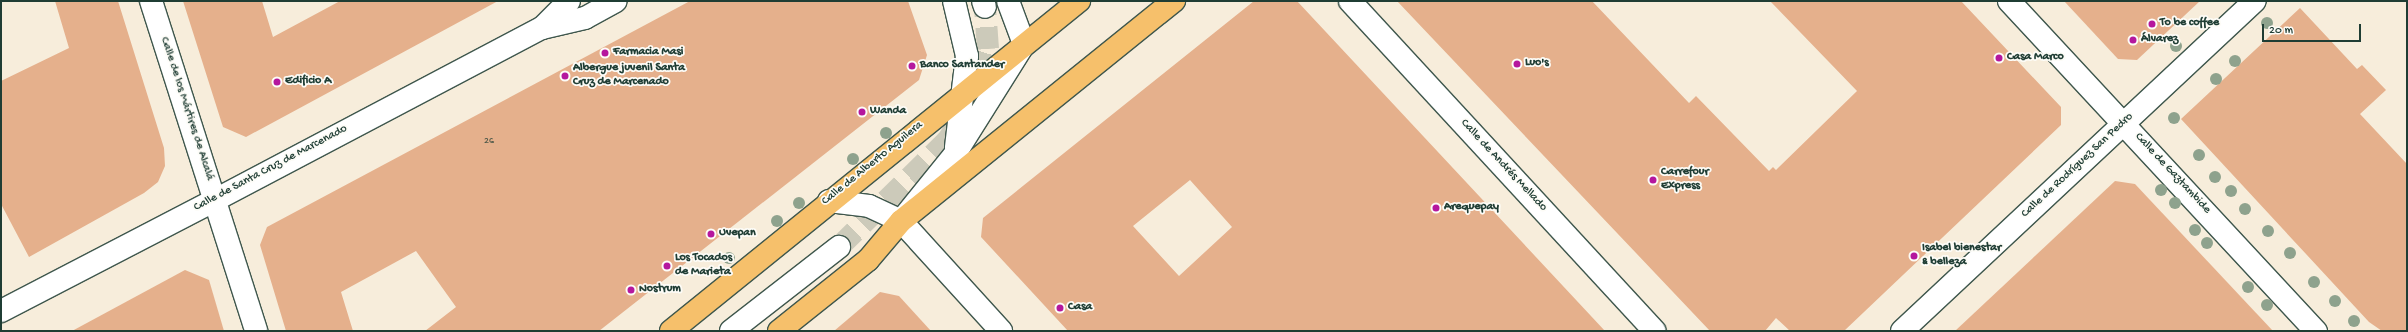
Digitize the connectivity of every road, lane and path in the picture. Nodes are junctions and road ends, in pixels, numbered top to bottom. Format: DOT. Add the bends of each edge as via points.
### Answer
graph roads {
  1 [pos="151,1"];
  2 [pos="569,1"];
  3 [pos="616,1"];
  4 [pos="954,1"];
  5 [pos="1008,1"];
  6 [pos="1079,1"];
  7 [pos="1174,1"];
  8 [pos="1350,1"];
  9 [pos="2009,1"];
  10 [pos="2255,1"];
  11 [pos="542,28"];
  12 [pos="1024,44"];
  13 [pos="963,92"];
  14 [pos="2124,123"];
  15 [pos="955,154"];
  16 [pos="217,199"];
  17 [pos="829,200"];
  18 [pos="901,221"];
  19 [pos="839,247"];
  20 [pos="1,311"];
  21 [pos="256,331"];
  22 [pos="671,331"];
  23 [pos="731,331"];
  24 [pos="779,331"];
  25 [pos="1001,331"];
  26 [pos="1655,331"];
  27 [pos="1902,331"];
  28 [pos="2316,331"];
  1 -- 16 [label="street, Calle de los Mártires de Alcalá" via="202,163"];
  2 -- 11 [label="street, Calle de Santa Cruz de Marcenado"];
  3 -- 11 [label="street, Calle de Santa Cruz de Marcenado" via="585,18"];
  4 -- 13 [label="street" via="967,56"];
  5 -- 12 [label="street"];
  6 -- 12 [label="main road, Calle de Alberto Aguilera"];
  7 -- 18 [label="main road"];
  8 -- 26 [label="street, Calle de Andrés Mellado"];
  9 -- 14 [label="street, Calle de Gaztambide"];
  10 -- 14 [label="street, Calle de Rodríguez San Pedro"];
  11 -- 16 [label="street, Calle de Santa Cruz de Marcenado"];
  12 -- 13 [label="main road, Calle de Alberto Aguilera"];
  12 -- 15 [label="street"];
  13 -- 15 [label="street"];
  13 -- 17 [label="main road, Calle de Alberto Aguilera"];
  14 -- 27 [label="street, Calle de Rodríguez San Pedro"];
  14 -- 28 [label="street, Calle de Gaztambide"];
  15 -- 18 [label="street"];
  16 -- 20 [label="street, Calle de Santa Cruz de Marcenado"];
  16 -- 21 [label="street, Calle de los Mártires de Alcalá"];
  17 -- 18 [label="street" via="869,206"];
  17 -- 22 [label="main road, Calle de Alberto Aguilera"];
  18 -- 24 [label="main road" via="868,260"];
  18 -- 25 [label="street"];
  19 -- 23 [label="street"];
}
